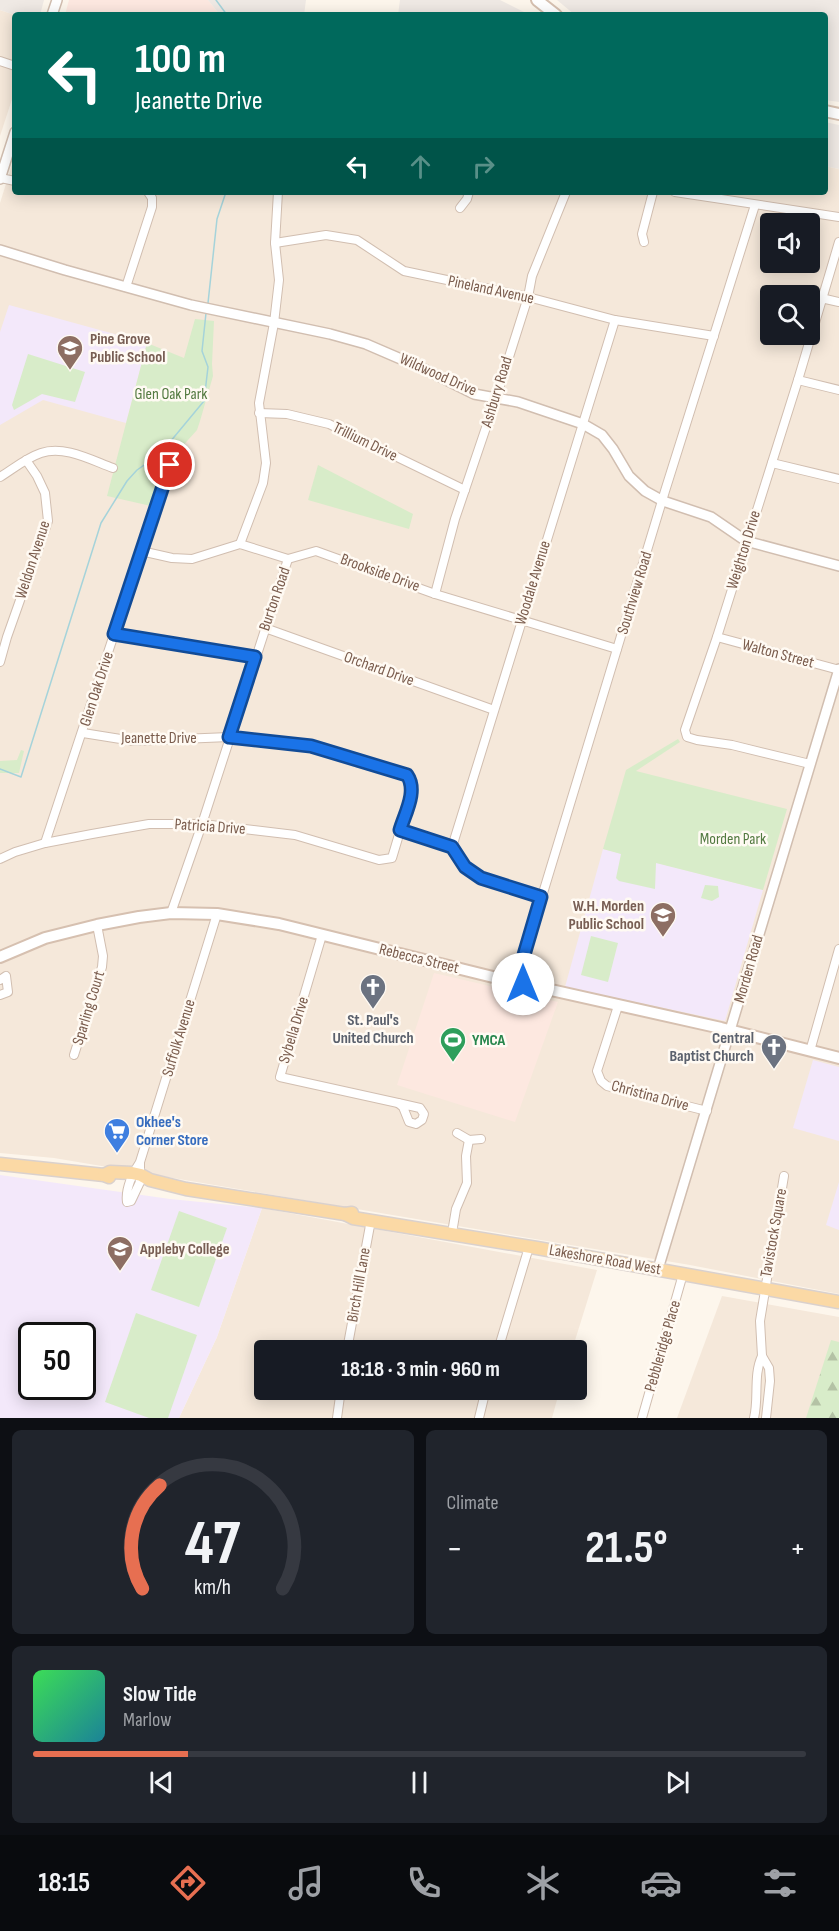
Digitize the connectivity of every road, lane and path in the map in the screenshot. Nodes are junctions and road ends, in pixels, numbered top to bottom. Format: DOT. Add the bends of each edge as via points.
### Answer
graph roads {
  1 [pos="537,0"];
  2 [pos="552,12"];
  3 [pos="12,141"];
  4 [pos="0,178"];
  5 [pos="150,195"];
  6 [pos="278,195"];
  7 [pos="468,195"];
  8 [pos="565,195"];
  9 [pos="652,195"];
  10 [pos="695,195"];
  11 [pos="755,204"];
  12 [pos="460,208"];
  13 [pos="839,217"];
  14 [pos="644,242"];
  15 [pos="839,242"];
  16 [pos="275,243"];
  17 [pos="0,250"];
  18 [pos="126,286"];
  19 [pos="528,297"];
  20 [pos="821,298"];
  21 [pos="839,302"];
  22 [pos="615,320"];
  23 [pos="274,323"];
  24 [pos="714,336"];
  25 [pos="798,380"];
  26 [pos="839,390"];
  27 [pos="496,398"];
  28 [pos="259,413"];
  29 [pos="584,424"];
  30 [pos="26,460"];
  31 [pos="772,463"];
  32 [pos="170,465"];
  33 [pos="113,468"];
  34 [pos="0,477"];
  35 [pos="839,478"];
  36 [pos="465,490"];
  37 [pos="663,501"];
  38 [pos="746,541"];
  39 [pos="240,544"];
  40 [pos="141,551"];
  41 [pos="288,559"];
  42 [pos="839,566"];
  43 [pos="435,594"];
  44 [pos="522,620"];
  45 [pos="265,628"];
  46 [pos="114,634"];
  47 [pos="3,635"];
  48 [pos="717,638"];
  49 [pos="617,649"];
  50 [pos="255,657"];
  51 [pos="0,662"];
  52 [pos="839,670"];
  53 [pos="494,710"];
  54 [pos="83,733"];
  55 [pos="229,737"];
  56 [pos="810,765"];
  57 [pos="202,824"];
  58 [pos="400,830"];
  59 [pos="45,843"];
  60 [pos="452,847"];
  61 [pos="0,859"];
  62 [pos="541,897"];
  63 [pos="171,914"];
  64 [pos="218,914"];
  65 [pos="97,925"];
  66 [pos="322,935"];
  67 [pos="839,949"];
  68 [pos="0,957"];
  69 [pos="0,980"];
  70 [pos="516,982"];
  71 [pos="0,995"];
  72 [pos="618,1006"];
  73 [pos="731,1031"];
  74 [pos="810,1051"];
  75 [pos="74,1055"];
  76 [pos="839,1058"];
  77 [pos="398,1103"];
  78 [pos="707,1111"];
  79 [pos="457,1133"];
  80 [pos="481,1139"];
  81 [pos="469,1140"];
  82 [pos="0,1164"];
  83 [pos="784,1176"];
  84 [pos="139,1178"];
  85 [pos="371,1220"];
  86 [pos="452,1233"];
  87 [pos="529,1246"];
  88 [pos="658,1269"];
  89 [pos="683,1274"];
  90 [pos="764,1290"];
  91 [pos="839,1302"];
  92 [pos="349,1340"];
  93 [pos="501,1340"];
  94 [pos="762,1356"];
  95 [pos="339,1400"];
  96 [pos="483,1400"];
  97 [pos="757,1406"];
  98 [pos="768,1408"];
  99 [pos="337,1418"];
  100 [pos="479,1418"];
  101 [pos="642,1418"];
  102 [pos="754,1418"];
  103 [pos="766,1418"];
  1 -- 2 [label="main road"];
  3 -- 4 [label="street"];
  5 -- 18 [label="street" via="152,207"];
  6 -- 16 [label="street"];
  7 -- 12 [label="street"];
  8 -- 19 [label="street, Ashbury Road" via="532,276"];
  9 -- 14 [label="street" via="642,234"];
  10 -- 11 [label="street"];
  11 -- 13 [label="street"];
  11 -- 24 [label="street, Southview Road"];
  15 -- 20 [label="street, Weighton Drive"];
  16 -- 19 [label="street, Pineland Avenue" via="326,235 357,240 404,271"];
  16 -- 23 [label="street" via="279,280"];
  17 -- 18 [label="street, Wildwood Drive"];
  18 -- 23 [label="street, Wildwood Drive"];
  19 -- 22 [label="street, Pineland Avenue"];
  19 -- 27 [label="street, Ashbury Road"];
  20 -- 21 [label="street"];
  20 -- 25 [label="street, Weighton Drive"];
  22 -- 24 [label="street, Pineland Avenue"];
  22 -- 29 [label="street, Woodale Avenue"];
  23 -- 27 [label="street, Wildwood Drive" via="366,344 474,394"];
  23 -- 28 [label="street"];
  24 -- 37 [label="street, Southview Road"];
  25 -- 26 [label="street"];
  25 -- 31 [label="street, Weighton Drive"];
  27 -- 29 [label="street, Wildwood Drive"];
  27 -- 36 [label="street, Ashbury Road"];
  28 -- 36 [label="street, Trillium Drive" via="287,414 329,424"];
  28 -- 39 [label="street" via="266,463 263,483"];
  29 -- 37 [label="street, Wildwood Drive" via="602,435 629,476"];
  29 -- 44 [label="street, Woodale Avenue"];
  30 -- 33 [label="street" via="58,451"];
  30 -- 34 [label="street"];
  30 -- 47 [label="street, Weldon Avenue" via="45,493 48,521"];
  31 -- 35 [label="street"];
  31 -- 38 [label="street, Weighton Drive"];
  32 -- 40 [label="street, Glen Oak Drive"];
  36 -- 43 [label="street, Ashbury Road"];
  37 -- 38 [label="street, Wildwood Drive" via="711,517"];
  37 -- 49 [label="street, Southview Road"];
  38 -- 42 [label="street, Wildwood Drive"];
  38 -- 48 [label="street, Weighton Drive"];
  39 -- 40 [label="street" via="192,559"];
  39 -- 41 [label="street"];
  40 -- 46 [label="street, Glen Oak Drive"];
  41 -- 43 [label="street, Brookside Drive" via="316,551"];
  41 -- 45 [label="street, Burton Road"];
  43 -- 44 [label="street, Brookside Drive"];
  44 -- 49 [label="street, Brookside Drive"];
  44 -- 53 [label="street, Woodale Avenue"];
  45 -- 50 [label="street, Burton Road"];
  45 -- 53 [label="street, Orchard Drive"];
  46 -- 50 [label="street"];
  46 -- 54 [label="street, Glen Oak Drive"];
  47 -- 51 [label="street, Weldon Avenue"];
  48 -- 52 [label="street, Walton Street"];
  48 -- 56 [label="street, Weighton Drive" via="685,729 687,737"];
  49 -- 62 [label="street, Southview Road"];
  50 -- 55 [label="street, Burton Road"];
  52 -- 56 [label="street, Morden Road"];
  53 -- 60 [label="street, Woodale Avenue"];
  54 -- 55 [label="street, Jeanette Drive" via="133,741"];
  54 -- 59 [label="street, Glen Oak Drive"];
  55 -- 57 [label="street, Burton Road"];
  55 -- 58 [label="street, Jeanette Drive" via="311,746 407,775 412,791"];
  56 -- 73 [label="street, Morden Road"];
  57 -- 58 [label="street, Patricia Drive" via="295,835 380,860 392,858"];
  57 -- 59 [label="street, Patricia Drive" via="149,824"];
  57 -- 63 [label="street, Burton Road"];
  58 -- 60 [label="street"];
  59 -- 61 [label="street, Patricia Drive"];
  60 -- 62 [label="street" via="465,867 481,878"];
  62 -- 70 [label="street, Southview Road"];
  63 -- 64 [label="main road, Rebecca Street"];
  63 -- 65 [label="main road, Rebecca Street"];
  64 -- 66 [label="main road, Rebecca Street"];
  64 -- 84 [label="street, Suffolk Avenue" via="140,1162"];
  65 -- 68 [label="main road, Rebecca Street" via="45,938"];
  65 -- 75 [label="street, Sparling Court" via="102,967"];
  66 -- 70 [label="main road, Rebecca Street"];
  66 -- 77 [label="street, Sybella Drive" via="280,1077"];
  67 -- 74 [label="street"];
  69 -- 71 [label="street" via="6,976 8,992"];
  70 -- 72 [label="main road, Rebecca Street"];
  72 -- 73 [label="main road, Rebecca Street"];
  72 -- 78 [label="street, Christina Drive" via="597,1071 601,1081 607,1086"];
  73 -- 74 [label="main road, Rebecca Street"];
  73 -- 78 [label="street, Morden Road"];
  74 -- 76 [label="main road, Rebecca Street"];
  78 -- 88 [label="street, Morden Road"];
  79 -- 81 [label="street"];
  80 -- 81 [label="street"];
  81 -- 86 [label="street" via="467,1183 457,1204"];
  82 -- 84 [label="main road, Lakeshore Road West"];
  83 -- 90 [label="street, Tavistock Square"];
  84 -- 85 [label="main road, Lakeshore Road West"];
  85 -- 86 [label="main road, Lakeshore Road West"];
  85 -- 92 [label="street, Birch Hill Lane"];
  86 -- 87 [label="main road, Lakeshore Road West"];
  87 -- 88 [label="main road, Lakeshore Road West"];
  87 -- 93 [label="street"];
  88 -- 89 [label="main road, Lakeshore Road West"];
  89 -- 90 [label="main road, Lakeshore Road West"];
  89 -- 101 [label="street, Pebbleridge Place"];
  90 -- 91 [label="main road, Lakeshore Road West"];
  90 -- 94 [label="street, Tavistock Square" via="760,1321"];
  94 -- 97 [label="street"];
  94 -- 98 [label="street" via="769,1368"];
  95 -- 99 [label="street"];
  96 -- 100 [label="street"];
  97 -- 98 [label="street"];
  97 -- 102 [label="street"];
  98 -- 103 [label="street"];
}
